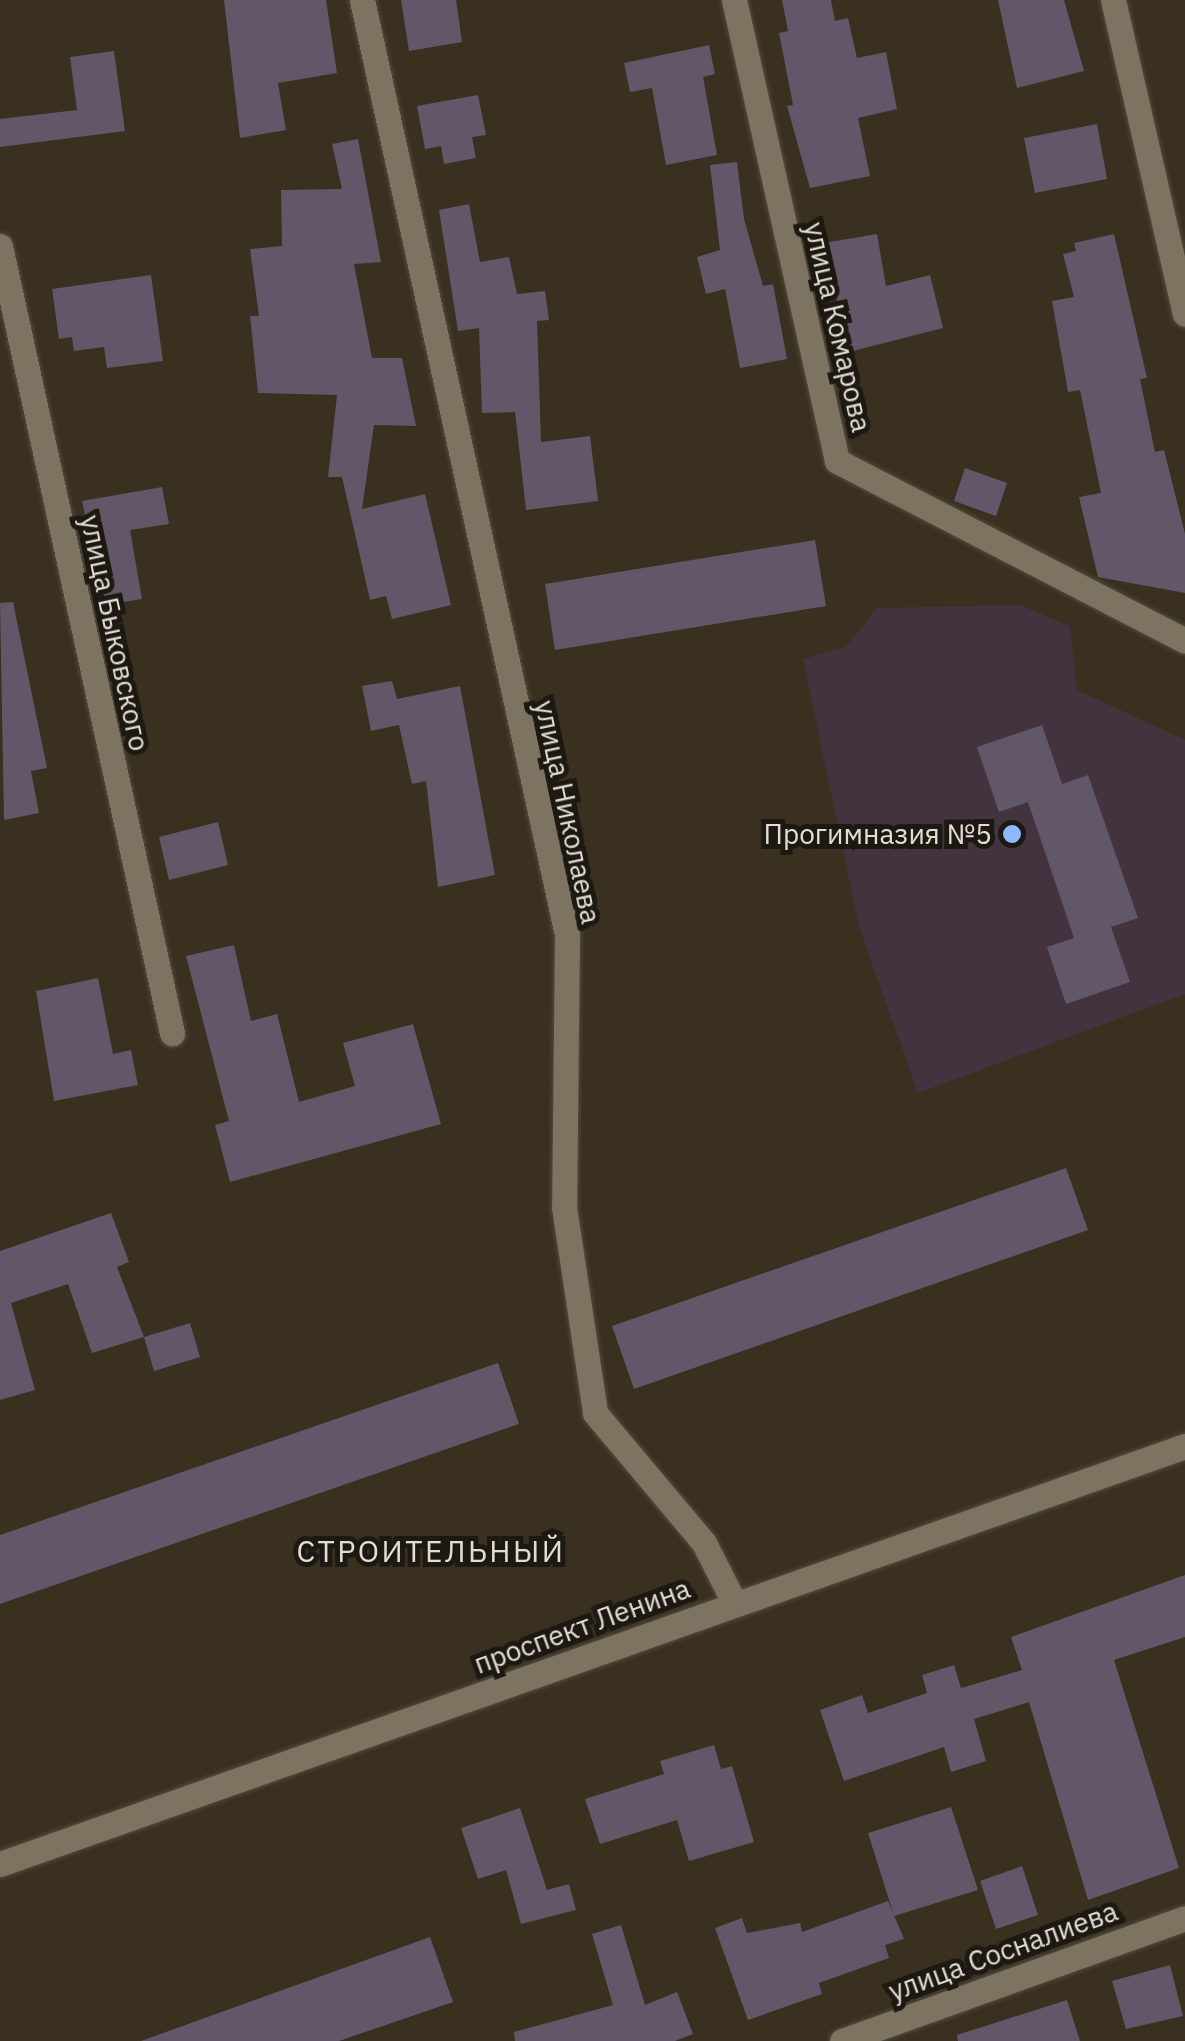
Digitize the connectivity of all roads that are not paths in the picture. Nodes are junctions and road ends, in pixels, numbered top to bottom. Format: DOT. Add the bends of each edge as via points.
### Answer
graph roads {
  1 [pos="362,0"];
  2 [pos="734,0"];
  3 [pos="1114,0"];
  4 [pos="0,246"];
  5 [pos="1185,314"];
  6 [pos="1185,641"];
  7 [pos="172,1034"];
  8 [pos="1185,1446"];
  9 [pos="735,1604"];
  10 [pos="0,1864"];
  11 [pos="1185,1918"];
  12 [pos="842,2041"];
  1 -- 9 [label="street, улица Николаева" via="567,935 564,1207 596,1413 704,1543"];
  2 -- 6 [label="street, улица Комарова" via="837,460"];
  3 -- 5 [label="street"];
  4 -- 7 [label="street, улица Быковского"];
  8 -- 9 [label="street, проспект Ленина"];
  9 -- 10 [label="street, проспект Ленина"];
  11 -- 12 [label="street, улица Сосналиева"];
}
